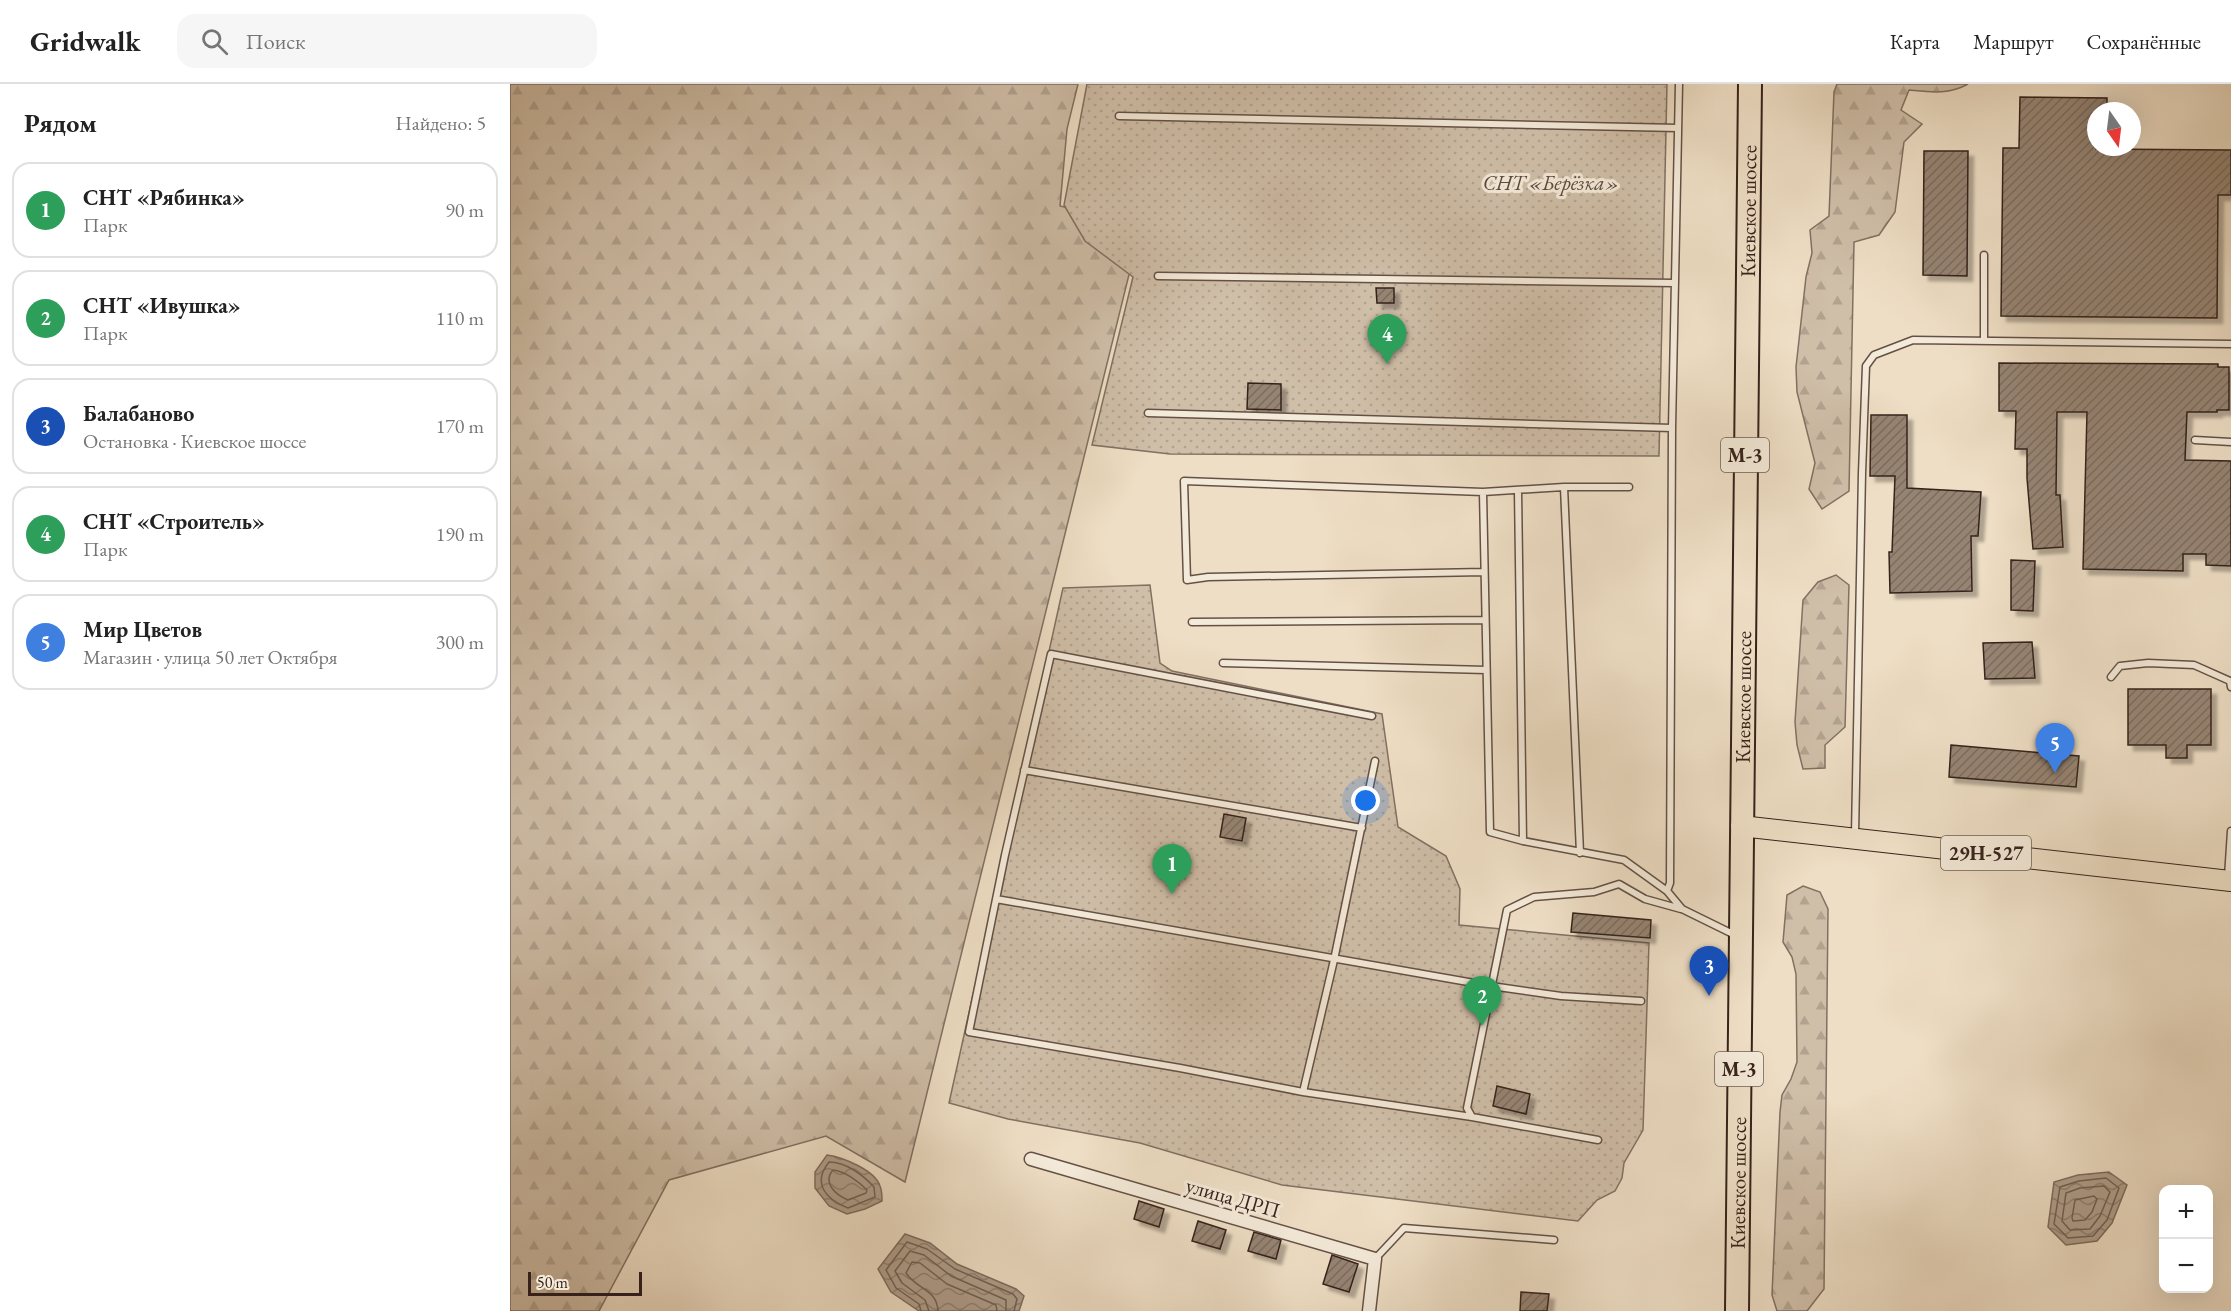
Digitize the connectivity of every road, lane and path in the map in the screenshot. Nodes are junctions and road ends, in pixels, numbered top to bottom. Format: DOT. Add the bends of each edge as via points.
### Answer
graph roads {
  1 [pos="1679,84"];
  2 [pos="1750,84"];
  3 [pos="1119,116"];
  4 [pos="1678,128"];
  5 [pos="1984,255"];
  6 [pos="1158,276"];
  7 [pos="1675,282"];
  8 [pos="1984,341"];
  9 [pos="2231,344"];
  10 [pos="1148,413"];
  11 [pos="1672,429"];
  12 [pos="2195,440"];
  13 [pos="2231,442"];
  14 [pos="1564,487"];
  15 [pos="1629,487"];
  16 [pos="1518,491"];
  17 [pos="1483,492"];
  18 [pos="1484,572"];
  19 [pos="1485,620"];
  20 [pos="1192,622"];
  21 [pos="1223,663"];
  22 [pos="1486,670"];
  23 [pos="2111,677"];
  24 [pos="2231,687"];
  25 [pos="1372,716"];
  26 [pos="1375,761"];
  27 [pos="1024,770"];
  28 [pos="1741,826"];
  29 [pos="1362,828"];
  30 [pos="2231,831"];
  31 [pos="1854,839"];
  32 [pos="1523,841"];
  33 [pos="1580,853"];
  34 [pos="2229,880"];
  35 [pos="1666,891"];
  36 [pos="996,899"];
  37 [pos="1682,909"];
  38 [pos="1740,937"];
  39 [pos="1334,960"];
  40 [pos="1491,986"];
  41 [pos="1641,1002"];
  42 [pos="1303,1092"];
  43 [pos="1472,1116"];
  44 [pos="1598,1140"];
  45 [pos="1031,1159"];
  46 [pos="1554,1240"];
  47 [pos="1375,1259"];
  48 [pos="1369,1311"];
  49 [pos="1737,1311"];
  1 -- 4 [label="lane"];
  2 -- 28 [label="highway, Киевское шоссе / М-3"];
  3 -- 4 [label="lane"];
  4 -- 7 [label="lane"];
  5 -- 8 [label="lane"];
  6 -- 7 [label="lane"];
  7 -- 11 [label="lane"];
  8 -- 9 [label="lane"];
  8 -- 31 [label="lane" via="1913,340 1874,355 1866,366"];
  10 -- 11 [label="lane"];
  11 -- 35 [label="lane" via="1670,883"];
  12 -- 13 [label="lane"];
  14 -- 15 [label="lane"];
  14 -- 16 [label="lane"];
  14 -- 33 [label="lane"];
  16 -- 17 [label="lane"];
  16 -- 32 [label="lane"];
  17 -- 18 [label="lane"];
  17 -- 18 [label="lane" via="1184,481 1186,580"];
  18 -- 19 [label="lane"];
  19 -- 20 [label="lane"];
  19 -- 22 [label="lane"];
  21 -- 22 [label="lane"];
  22 -- 32 [label="lane" via="1490,832"];
  23 -- 24 [label="lane" via="2120,666 2194,665 2230,681"];
  25 -- 27 [label="lane" via="1051,654"];
  26 -- 29 [label="lane"];
  27 -- 29 [label="lane"];
  27 -- 36 [label="lane"];
  28 -- 31 [label="main road, 29Н-527"];
  28 -- 38 [label="highway, Киевское шоссе / М-3"];
  29 -- 39 [label="lane"];
  30 -- 34 [label="lane"];
  31 -- 34 [label="main road, 29Н-527"];
  32 -- 33 [label="lane"];
  33 -- 35 [label="lane" via="1624,860"];
  35 -- 37 [label="lane"];
  36 -- 39 [label="lane"];
  36 -- 42 [label="lane" via="969,1032"];
  37 -- 38 [label="lane"];
  37 -- 40 [label="lane" via="1645,899 1619,884 1594,892 1534,897 1507,910"];
  38 -- 49 [label="highway, Киевское шоссе / М-3"];
  39 -- 40 [label="lane"];
  39 -- 42 [label="lane"];
  40 -- 41 [label="lane"];
  40 -- 43 [label="lane" via="1467,1108"];
  42 -- 43 [label="lane"];
  43 -- 44 [label="lane"];
  45 -- 47 [label="street, улица ДРП"];
  46 -- 47 [label="lane" via="1404,1228"];
  47 -- 48 [label="street"];
}
